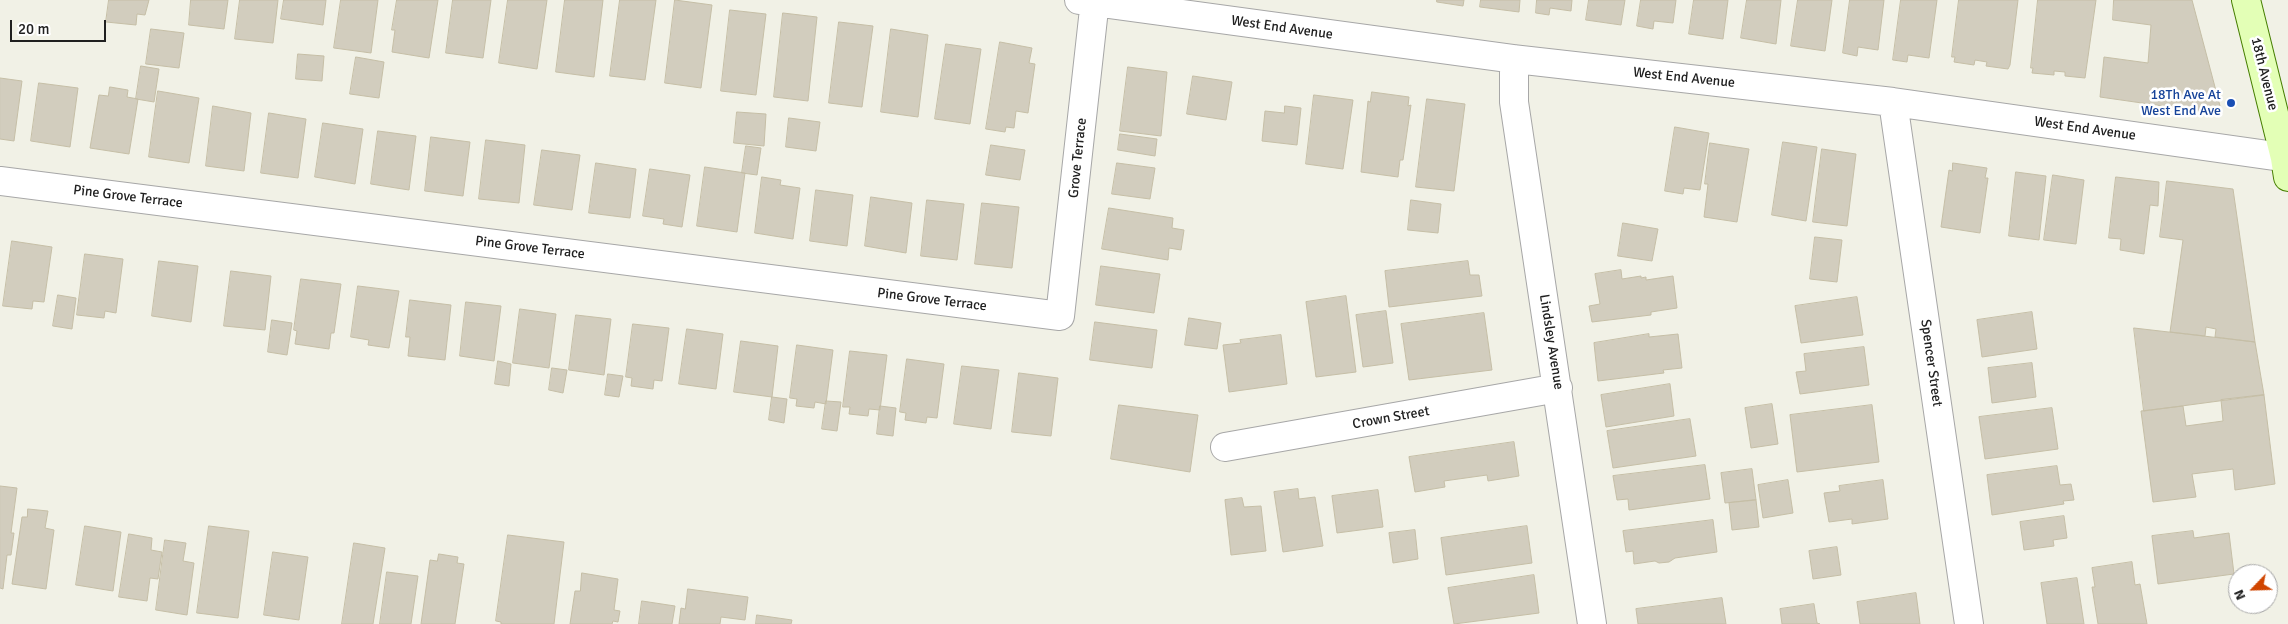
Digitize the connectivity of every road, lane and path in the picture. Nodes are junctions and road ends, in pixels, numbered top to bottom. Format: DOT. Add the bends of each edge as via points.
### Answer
graph roads {
  1 [pos="2246,0"];
  2 [pos="1089,1"];
  3 [pos="1514,59"];
  4 [pos="1893,102"];
  5 [pos="2287,164"];
  6 [pos="0,180"];
  7 [pos="1060,316"];
  8 [pos="1558,388"];
  9 [pos="1225,447"];
  10 [pos="1592,624"];
  11 [pos="1969,624"];
  1 -- 5 [label="main road, 18th Avenue"];
  2 -- 3 [label="street, West End Avenue"];
  2 -- 7 [label="street, Grove Terrace"];
  3 -- 4 [label="street, West End Avenue"];
  3 -- 8 [label="street, Lindsley Avenue" via="1514,102"];
  4 -- 5 [label="street, West End Avenue"];
  4 -- 11 [label="street, Spencer Street"];
  6 -- 7 [label="street, Pine Grove Terrace"];
  8 -- 9 [label="street, Crown Street"];
  8 -- 10 [label="street, Lindsley Avenue"];
}
